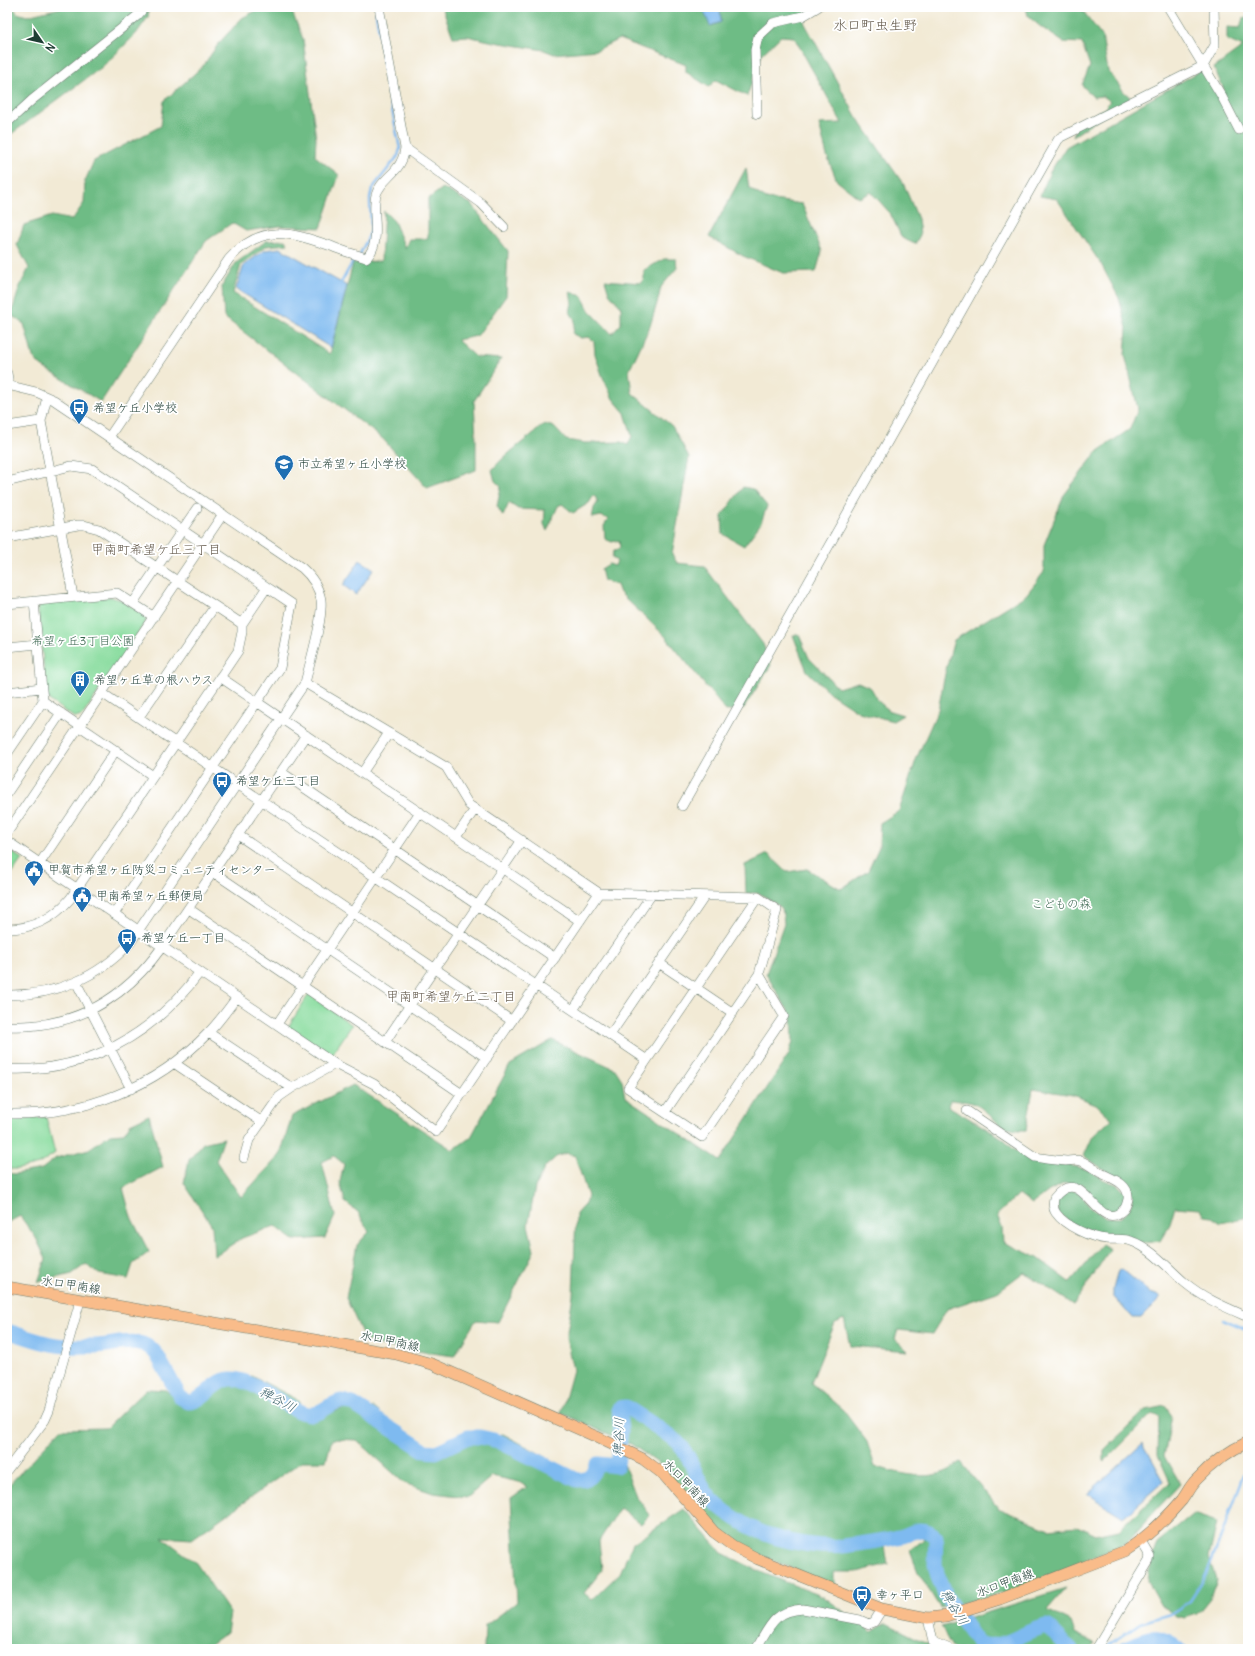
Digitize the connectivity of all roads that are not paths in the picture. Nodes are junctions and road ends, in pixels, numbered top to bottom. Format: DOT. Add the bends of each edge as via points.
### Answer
graph roads {
  1 [pos="145,7"];
  2 [pos="379,7"];
  3 [pos="818,7"];
  4 [pos="1168,7"];
  5 [pos="1214,7"];
  6 [pos="1203,66"];
  7 [pos="757,114"];
  8 [pos="7,123"];
  9 [pos="1240,130"];
  10 [pos="405,148"];
  11 [pos="504,227"];
  12 [pos="7,373"];
  13 [pos="8,385"];
  14 [pos="47,397"];
  15 [pos="41,421"];
  16 [pos="7,426"];
  17 [pos="109,437"];
  18 [pos="50,471"];
  19 [pos="7,482"];
  20 [pos="197,508"];
  21 [pos="223,514"];
  22 [pos="61,529"];
  23 [pos="182,530"];
  24 [pos="7,538"];
  25 [pos="203,544"];
  26 [pos="158,566"];
  27 [pos="178,580"];
  28 [pos="267,587"];
  29 [pos="73,596"];
  30 [pos="34,601"];
  31 [pos="133,603"];
  32 [pos="7,604"];
  33 [pos="215,606"];
  34 [pos="154,618"];
  35 [pos="242,624"];
  36 [pos="38,644"];
  37 [pos="7,647"];
  38 [pos="220,677"];
  39 [pos="305,683"];
  40 [pos="41,688"];
  41 [pos="7,692"];
  42 [pos="102,693"];
  43 [pos="43,701"];
  44 [pos="257,702"];
  45 [pos="61,713"];
  46 [pos="139,717"];
  47 [pos="281,718"];
  48 [pos="80,726"];
  49 [pos="389,733"];
  50 [pos="306,735"];
  51 [pos="176,742"];
  52 [pos="116,750"];
  53 [pos="7,754"];
  54 [pos="213,767"];
  55 [pos="281,772"];
  56 [pos="362,773"];
  57 [pos="153,776"];
  58 [pos="238,784"];
  59 [pos="7,793"];
  60 [pos="262,800"];
  61 [pos="682,806"];
  62 [pos="475,809"];
  63 [pos="420,812"];
  64 [pos="7,833"];
  65 [pos="238,835"];
  66 [pos="456,837"];
  67 [pos="522,840"];
  68 [pos="7,841"];
  69 [pos="395,849"];
  70 [pos="40,863"];
  71 [pos="502,869"];
  72 [pos="214,872"];
  73 [pos="376,877"];
  74 [pos="77,889"];
  75 [pos="598,892"];
  76 [pos="652,894"];
  77 [pos="705,896"];
  78 [pos="758,897"];
  79 [pos="478,906"];
  80 [pos="189,909"];
  81 [pos="352,912"];
  82 [pos="114,914"];
  83 [pos="580,921"];
  84 [pos="7,929"];
  85 [pos="138,930"];
  86 [pos="459,933"];
  87 [pos="162,947"];
  88 [pos="327,948"];
  89 [pos="555,958"];
  90 [pos="659,963"];
  91 [pos="436,968"];
  92 [pos="200,972"];
  93 [pos="759,974"];
  94 [pos="76,982"];
  95 [pos="536,985"];
  96 [pos="302,986"];
  97 [pos="696,988"];
  98 [pos="7,995"];
  99 [pos="237,997"];
  100 [pos="410,1005"];
  101 [pos="90,1010"];
  102 [pos="573,1010"];
  103 [pos="733,1013"];
  104 [pos="512,1020"];
  105 [pos="277,1024"];
  106 [pos="7,1026"];
  107 [pos="209,1033"];
  108 [pos="610,1035"];
  109 [pos="385,1042"];
  110 [pos="110,1048"];
  111 [pos="487,1058"];
  112 [pos="646,1060"];
  113 [pos="174,1063"];
  114 [pos="335,1064"];
  115 [pos="7,1069"];
  116 [pos="292,1088"];
  117 [pos="131,1089"];
  118 [pos="462,1094"];
  119 [pos="665,1112"];
  120 [pos="967,1112"];
  121 [pos="7,1114"];
  122 [pos="262,1122"];
  123 [pos="244,1158"];
  124 [pos="7,1288"];
  125 [pos="80,1300"];
  126 [pos="1248,1317"];
  127 [pos="1248,1442"];
  128 [pos="7,1470"];
  129 [pos="1140,1541"];
  130 [pos="882,1609"];
  131 [pos="928,1618"];
  132 [pos="756,1649"];
  133 [pos="950,1649"];
  134 [pos="1096,1649"];
  1 -- 8 [label="street"];
  2 -- 10 [label="street"];
  3 -- 7 [label="street" via="802,16 773,22 758,37 755,50"];
  4 -- 6 [label="street"];
  5 -- 6 [label="street" via="1215,45"];
  6 -- 9 [label="street"];
  6 -- 61 [label="street" via="1058,140"];
  10 -- 11 [label="street" via="482,203"];
  10 -- 17 [label="street" via="398,168 380,186 376,194 376,234 371,253 366,258 290,234 269,234 242,246 229,259"];
  12 -- 13 [label="street"];
  13 -- 14 [label="street"];
  14 -- 15 [label="street"];
  14 -- 17 [label="street"];
  15 -- 16 [label="street"];
  15 -- 18 [label="street"];
  17 -- 21 [label="street"];
  18 -- 19 [label="street"];
  18 -- 22 [label="street"];
  18 -- 23 [label="street" via="71,466 92,469"];
  20 -- 23 [label="street"];
  21 -- 25 [label="street"];
  21 -- 39 [label="street" via="302,568 318,590 321,607"];
  22 -- 24 [label="street"];
  22 -- 26 [label="street" via="84,525 99,529"];
  22 -- 29 [label="street"];
  23 -- 25 [label="street"];
  23 -- 26 [label="street"];
  25 -- 27 [label="street"];
  25 -- 28 [label="street"];
  26 -- 27 [label="street"];
  26 -- 31 [label="street"];
  27 -- 33 [label="street"];
  27 -- 34 [label="street"];
  28 -- 35 [label="street"];
  28 -- 44 [label="street" via="292,604 280,668"];
  29 -- 30 [label="street"];
  29 -- 31 [label="street" via="117,592"];
  30 -- 32 [label="street"];
  30 -- 36 [label="street"];
  31 -- 34 [label="street"];
  33 -- 35 [label="street"];
  33 -- 46 [label="street"];
  34 -- 42 [label="street"];
  35 -- 38 [label="street" via="238,651"];
  36 -- 37 [label="street"];
  36 -- 40 [label="street"];
  38 -- 44 [label="street"];
  38 -- 51 [label="street"];
  39 -- 47 [label="street"];
  39 -- 49 [label="street"];
  40 -- 41 [label="street"];
  40 -- 43 [label="street"];
  42 -- 46 [label="street"];
  42 -- 48 [label="street"];
  43 -- 45 [label="street"];
  43 -- 53 [label="street"];
  44 -- 47 [label="street"];
  44 -- 54 [label="street"];
  45 -- 48 [label="street"];
  45 -- 59 [label="street"];
  46 -- 51 [label="street"];
  47 -- 50 [label="street"];
  47 -- 58 [label="street"];
  48 -- 52 [label="street"];
  48 -- 64 [label="street"];
  49 -- 56 [label="street"];
  49 -- 62 [label="street" via="446,767 464,798"];
  50 -- 55 [label="street"];
  50 -- 56 [label="street"];
  51 -- 54 [label="street"];
  51 -- 57 [label="street"];
  52 -- 57 [label="street"];
  52 -- 70 [label="street"];
  54 -- 58 [label="street"];
  54 -- 82 [label="street"];
  55 -- 60 [label="street"];
  55 -- 69 [label="street"];
  56 -- 63 [label="street"];
  57 -- 74 [label="street"];
  58 -- 60 [label="street"];
  58 -- 85 [label="street"];
  60 -- 65 [label="street"];
  60 -- 73 [label="street"];
  62 -- 66 [label="street"];
  62 -- 67 [label="street"];
  63 -- 66 [label="street"];
  63 -- 69 [label="street"];
  65 -- 72 [label="street"];
  65 -- 81 [label="street"];
  66 -- 71 [label="street"];
  67 -- 71 [label="street"];
  67 -- 75 [label="street"];
  68 -- 70 [label="street"];
  69 -- 73 [label="street"];
  69 -- 79 [label="street"];
  70 -- 74 [label="street"];
  71 -- 79 [label="street"];
  71 -- 83 [label="street"];
  72 -- 80 [label="street"];
  72 -- 88 [label="street"];
  73 -- 81 [label="street"];
  73 -- 86 [label="street"];
  74 -- 82 [label="street"];
  74 -- 84 [label="street" via="50,918 31,926"];
  75 -- 76 [label="street"];
  75 -- 83 [label="street"];
  76 -- 77 [label="street"];
  76 -- 102 [label="street"];
  77 -- 78 [label="street"];
  77 -- 90 [label="street"];
  78 -- 93 [label="street" via="777,910"];
  78 -- 97 [label="street"];
  79 -- 86 [label="street"];
  79 -- 89 [label="street"];
  80 -- 87 [label="street"];
  80 -- 96 [label="street"];
  81 -- 88 [label="street"];
  81 -- 91 [label="street"];
  82 -- 85 [label="street"];
  83 -- 89 [label="street"];
  85 -- 87 [label="street"];
  85 -- 94 [label="street" via="121,952 101,968"];
  86 -- 91 [label="street"];
  86 -- 95 [label="street"];
  87 -- 92 [label="street"];
  87 -- 101 [label="street" via="138,977 115,996"];
  88 -- 96 [label="street"];
  88 -- 100 [label="street"];
  89 -- 95 [label="street"];
  90 -- 97 [label="street"];
  90 -- 108 [label="street"];
  91 -- 100 [label="street"];
  91 -- 104 [label="street"];
  92 -- 99 [label="street"];
  92 -- 110 [label="street" via="164,1013 140,1032"];
  93 -- 103 [label="street"];
  93 -- 119 [label="street" via="784,1016 702,1138"];
  94 -- 98 [label="street" via="43,992"];
  94 -- 101 [label="street"];
  95 -- 102 [label="street"];
  95 -- 104 [label="street"];
  96 -- 105 [label="street"];
  96 -- 109 [label="street"];
  97 -- 103 [label="street"];
  97 -- 112 [label="street"];
  99 -- 105 [label="street"];
  99 -- 107 [label="street"];
  100 -- 109 [label="street"];
  100 -- 111 [label="street"];
  101 -- 106 [label="street" via="43,1024"];
  101 -- 110 [label="street"];
  102 -- 108 [label="street"];
  103 -- 119 [label="street"];
  104 -- 111 [label="street"];
  105 -- 114 [label="street"];
  107 -- 113 [label="street"];
  107 -- 116 [label="street"];
  108 -- 112 [label="street"];
  109 -- 118 [label="street"];
  110 -- 115 [label="street" via="50,1067"];
  110 -- 117 [label="street"];
  111 -- 118 [label="street"];
  112 -- 119 [label="street" via="628,1088"];
  113 -- 117 [label="street"];
  113 -- 122 [label="street"];
  114 -- 116 [label="street"];
  114 -- 118 [label="street" via="374,1084 436,1132"];
  116 -- 122 [label="street" via="274,1103"];
  117 -- 121 [label="street" via="92,1104 61,1111"];
  120 -- 126 [label="street" via="1035,1157 1081,1160 1123,1186 1128,1194 1128,1202 1124,1210 1118,1214 1102,1212 1081,1189 1072,1187 1064,1188 1054,1198 1055,1212 1063,1221 1084,1233 1105,1239 1130,1240 1143,1246 1211,1301"];
  122 -- 123 [label="street" via="249,1140"];
  124 -- 125 [label="main road, 水口甲南線"];
  125 -- 128 [label="street" via="49,1411"];
  125 -- 130 [label="main road, 水口甲南線" via="396,1354 432,1364 643,1459 663,1474 714,1532 733,1546 758,1559"];
  127 -- 129 [label="main road, 水口甲南線" via="1229,1452 1203,1472 1166,1518"];
  129 -- 131 [label="main road, 水口甲南線" via="1125,1551 974,1608"];
  129 -- 134 [label="street" via="1150,1556 1149,1561"];
  130 -- 131 [label="main road, 水口甲南線"];
  130 -- 132 [label="street" via="874,1622 868,1624 860,1620 803,1609 794,1610 776,1617"];
  131 -- 133 [label="street" via="933,1642"];
}
